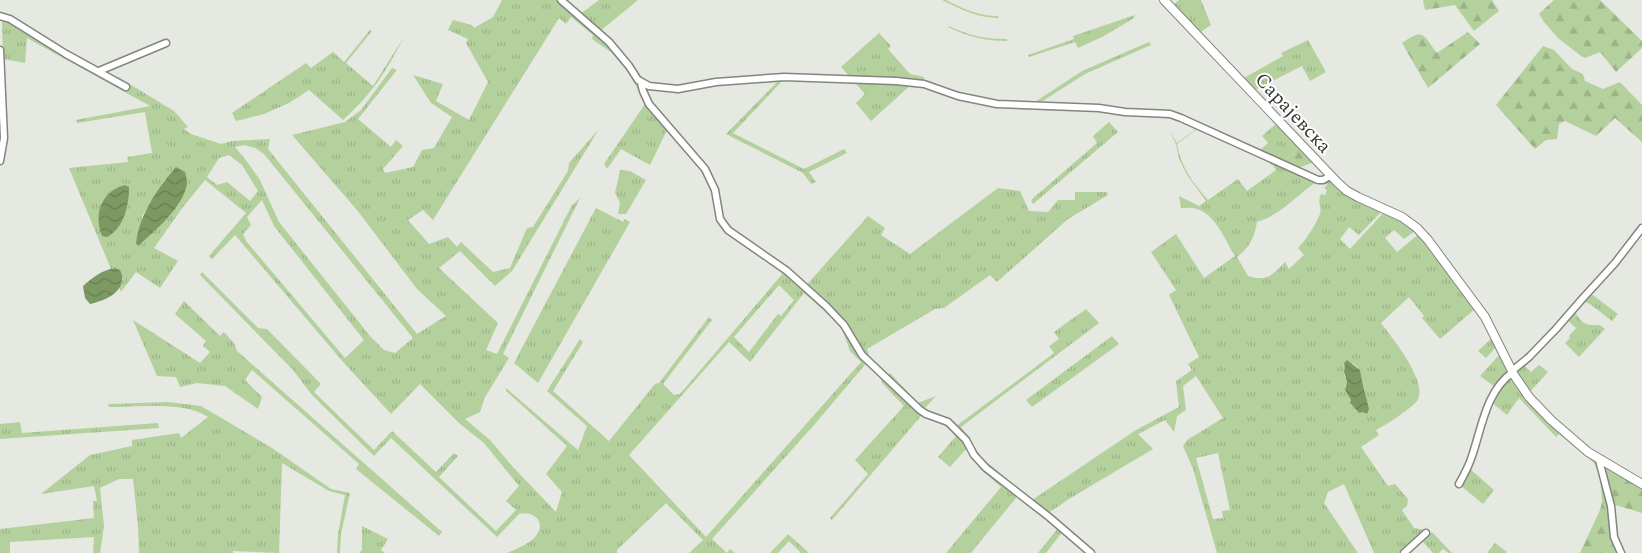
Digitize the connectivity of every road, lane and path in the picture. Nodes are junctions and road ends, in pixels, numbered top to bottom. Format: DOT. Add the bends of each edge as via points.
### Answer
graph roads {
  1 [pos="561,0"];
  2 [pos="1164,0"];
  3 [pos="0,16"];
  4 [pos="166,43"];
  5 [pos="0,50"];
  6 [pos="98,71"];
  7 [pos="641,83"];
  8 [pos="126,87"];
  9 [pos="0,162"];
  10 [pos="1330,176"];
  11 [pos="1642,228"];
  12 [pos="1512,371"];
  13 [pos="1599,460"];
  14 [pos="1459,484"];
  15 [pos="1642,484"];
  16 [pos="1426,533"];
  17 [pos="1091,553"];
  18 [pos="1404,553"];
  19 [pos="1621,553"];
  1 -- 7 [label="street" via="608,42"];
  2 -- 10 [label="main road, Сарајевска"];
  3 -- 6 [label="street"];
  4 -- 6 [label="street"];
  5 -- 9 [label="street" via="4,124"];
  6 -- 8 [label="street"];
  7 -- 10 [label="street, Сарајевска" via="678,89 775,77 896,81 924,84 958,96 997,104 1170,114 1315,179 1323,180"];
  7 -- 17 [label="street" via="649,104 705,169 715,190 720,219 728,230 786,271 840,321 862,355 909,401 926,414 948,422 986,468"];
  10 -- 12 [label="main road" via="1352,194 1402,216 1423,234 1484,318"];
  11 -- 12 [label="street" via="1556,329"];
  12 -- 13 [label="main road" via="1537,405"];
  12 -- 14 [label="street" via="1500,383 1488,404"];
  13 -- 15 [label="main road"];
  13 -- 19 [label="street" via="1611,506 1614,537"];
  16 -- 18 [label="street"];
}
